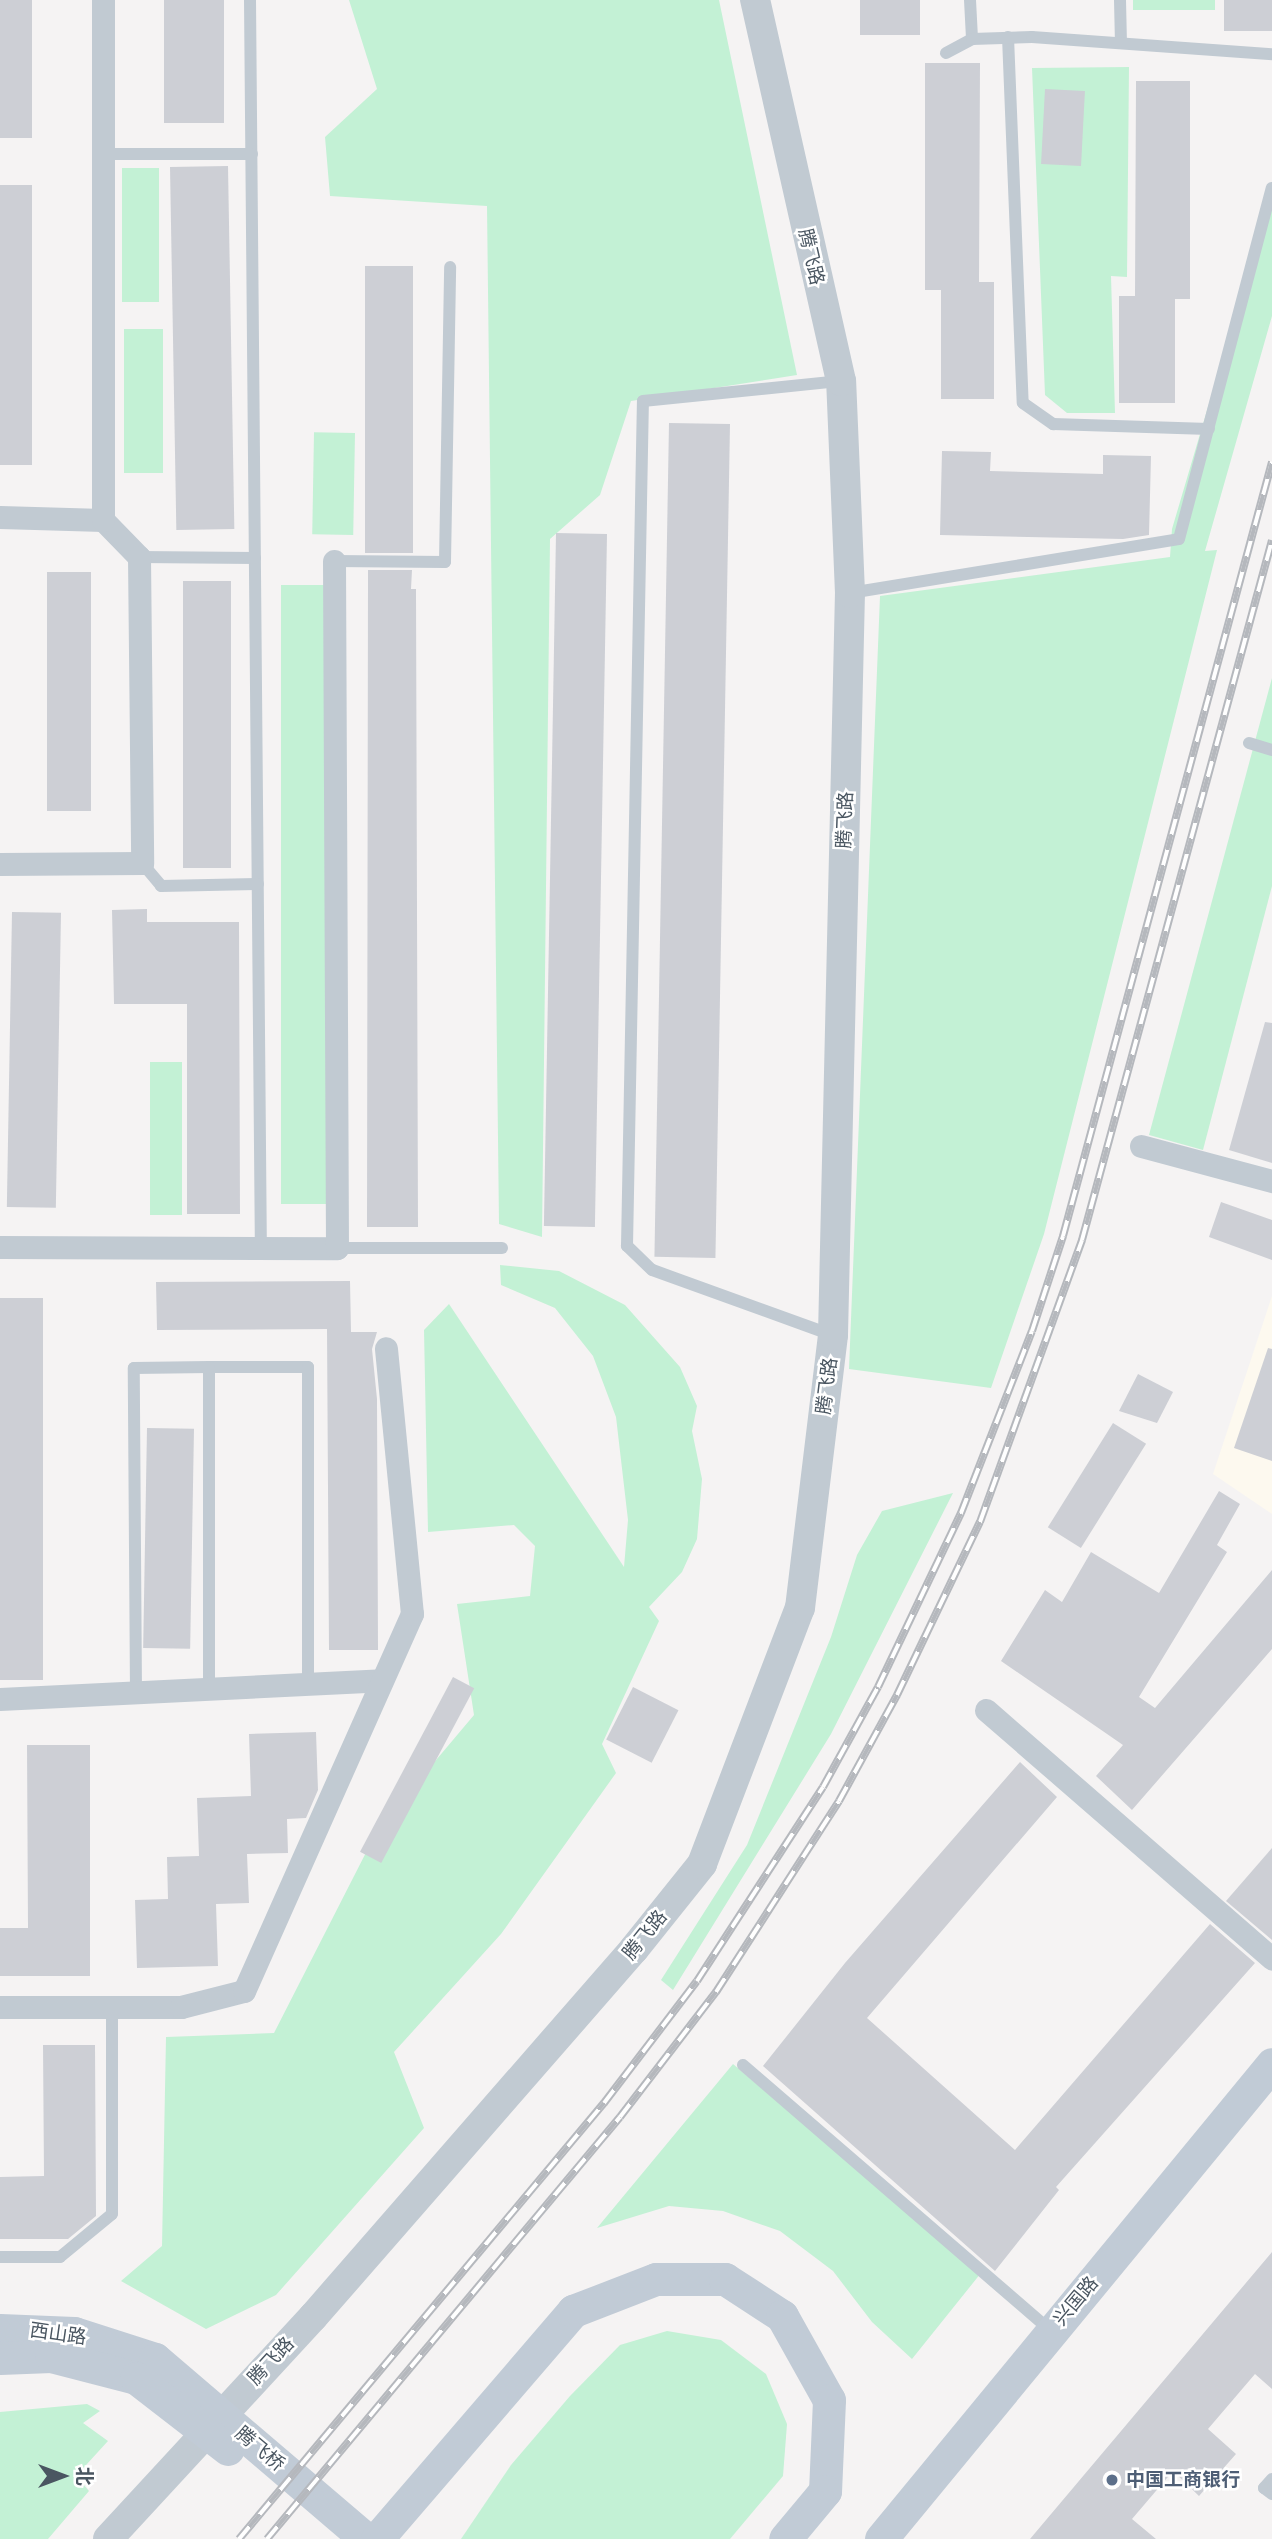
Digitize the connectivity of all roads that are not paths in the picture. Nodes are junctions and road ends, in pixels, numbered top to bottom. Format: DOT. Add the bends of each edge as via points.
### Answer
graph roads {
  1 [pos="103,0"];
  2 [pos="250,0"];
  3 [pos="755,0"];
  4 [pos="970,0"];
  5 [pos="1120,0"];
  6 [pos="1009,37"];
  7 [pos="971,39"];
  8 [pos="1121,43"];
  9 [pos="946,53"];
  10 [pos="1272,54"];
  11 [pos="103,154"];
  12 [pos="252,154"];
  13 [pos="1272,188"];
  14 [pos="450,267"];
  15 [pos="841,382"];
  16 [pos="1209,429"];
  17 [pos="0,517"];
  18 [pos="103,520"];
  19 [pos="138,557"];
  20 [pos="256,558"];
  21 [pos="334,561"];
  22 [pos="850,593"];
  23 [pos="1249,743"];
  24 [pos="1272,750"];
  25 [pos="142,863"];
  26 [pos="0,864"];
  27 [pos="258,884"];
  28 [pos="1140,1146"];
  29 [pos="1272,1181"];
  30 [pos="0,1247"];
  31 [pos="261,1248"];
  32 [pos="337,1248"];
  33 [pos="502,1248"];
  34 [pos="833,1335"];
  35 [pos="386,1348"];
  36 [pos="209,1367"];
  37 [pos="382,1680"];
  38 [pos="308,1684"];
  39 [pos="209,1689"];
  40 [pos="136,1693"];
  41 [pos="0,1699"];
  42 [pos="986,1710"];
  43 [pos="1272,1959"];
  44 [pos="0,2007"];
  45 [pos="112,2007"];
  46 [pos="1272,2064"];
  47 [pos="743,2065"];
  48 [pos="0,2257"];
  49 [pos="0,2330"];
  50 [pos="1051,2332"];
  51 [pos="0,2358"];
  52 [pos="146,2369"];
  53 [pos="1272,2479"];
  54 [pos="1272,2494"];
  55 [pos="108,2539"];
  56 [pos="334,2539"];
  57 [pos="366,2539"];
  58 [pos="377,2539"];
  59 [pos="785,2539"];
  60 [pos="881,2539"];
  1 -- 11 [label="street"];
  2 -- 12 [label="lane"];
  3 -- 15 [label="street, 腾飞路"];
  4 -- 7 [label="lane"];
  5 -- 8 [label="lane"];
  6 -- 7 [label="lane"];
  6 -- 8 [label="lane"];
  6 -- 16 [label="lane" via="1023,403 1053,424"];
  7 -- 9 [label="lane"];
  8 -- 10 [label="lane"];
  11 -- 12 [label="lane"];
  11 -- 18 [label="street"];
  12 -- 20 [label="lane"];
  13 -- 16 [label="lane"];
  14 -- 21 [label="lane" via="445,562"];
  15 -- 22 [label="street, 腾飞路"];
  15 -- 34 [label="lane" via="643,401 627,1246 652,1270"];
  16 -- 22 [label="lane" via="1180,539"];
  17 -- 18 [label="street"];
  18 -- 19 [label="street"];
  19 -- 20 [label="lane"];
  19 -- 25 [label="street"];
  20 -- 27 [label="lane"];
  21 -- 32 [label="street"];
  22 -- 34 [label="street, 腾飞路"];
  23 -- 24 [label="lane"];
  25 -- 26 [label="street"];
  25 -- 27 [label="lane" via="161,886"];
  27 -- 31 [label="lane"];
  28 -- 29 [label="street"];
  30 -- 31 [label="street"];
  31 -- 32 [label="street"];
  32 -- 33 [label="lane"];
  34 -- 55 [label="street, 腾飞路" via="800,1608 702,1864 634,1950 313,2317"];
  35 -- 37 [label="street" via="412,1614"];
  36 -- 38 [label="lane" via="308,1367"];
  36 -- 39 [label="lane"];
  36 -- 40 [label="lane" via="134,1368"];
  37 -- 38 [label="street"];
  37 -- 45 [label="street" via="244,1991 181,2007"];
  38 -- 39 [label="street"];
  39 -- 40 [label="street"];
  40 -- 41 [label="street"];
  42 -- 43 [label="street"];
  44 -- 45 [label="street"];
  45 -- 48 [label="lane" via="112,2214 60,2257"];
  46 -- 50 [label="main road, 兴国路"];
  47 -- 50 [label="lane"];
  49 -- 52 [label="main road, 西山路" via="74,2333"];
  50 -- 60 [label="main road, 兴国路"];
  51 -- 52 [label="main road, 西山路" via="51,2356"];
  52 -- 56 [label="main road, 腾飞桥"];
  52 -- 57 [label="main road, 腾飞桥"];
  53 -- 54 [label="lane" via="1264,2488"];
  58 -- 59 [label="main road" via="573,2311 656,2279 725,2280 782,2316 829,2400 825,2491"];
}
